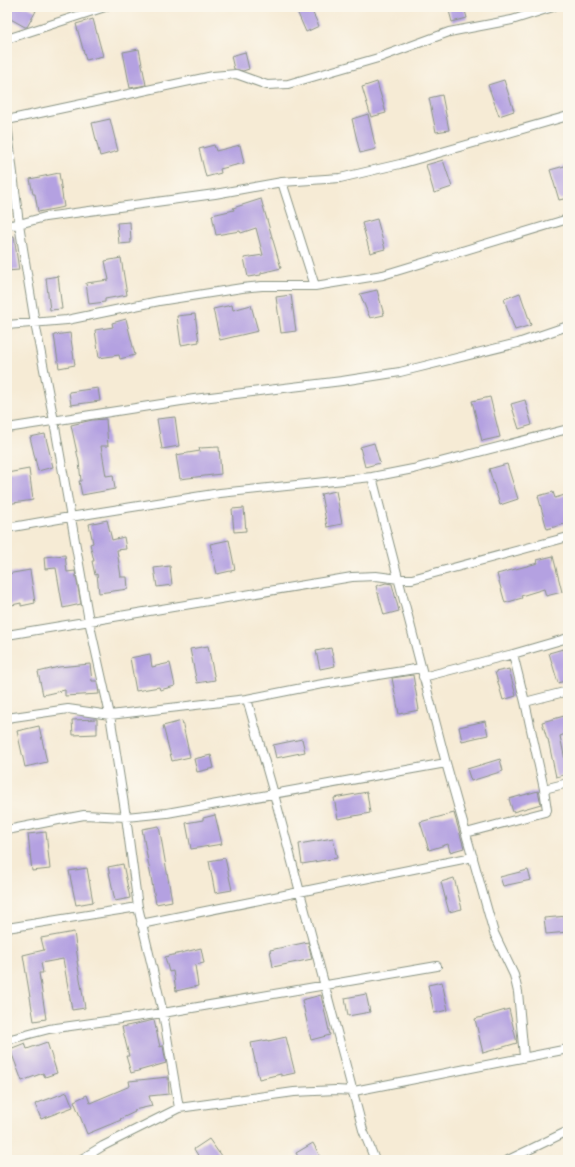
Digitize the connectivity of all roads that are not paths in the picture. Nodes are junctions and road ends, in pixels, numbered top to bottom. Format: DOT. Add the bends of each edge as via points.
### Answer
graph roads {
  1 [pos="105,7"];
  2 [pos="553,7"];
  3 [pos="7,39"];
  4 [pos="568,116"];
  5 [pos="7,121"];
  6 [pos="282,182"];
  7 [pos="568,219"];
  8 [pos="19,224"];
  9 [pos="7,225"];
  10 [pos="315,286"];
  11 [pos="35,323"];
  12 [pos="7,324"];
  13 [pos="568,326"];
  14 [pos="54,422"];
  15 [pos="7,428"];
  16 [pos="568,428"];
  17 [pos="372,477"];
  18 [pos="70,517"];
  19 [pos="7,528"];
  20 [pos="568,537"];
  21 [pos="399,579"];
  22 [pos="89,621"];
  23 [pos="7,635"];
  24 [pos="568,638"];
  25 [pos="513,654"];
  26 [pos="421,668"];
  27 [pos="423,677"];
  28 [pos="568,691"];
  29 [pos="247,699"];
  30 [pos="526,702"];
  31 [pos="110,715"];
  32 [pos="7,718"];
  33 [pos="446,764"];
  34 [pos="568,783"];
  35 [pos="544,789"];
  36 [pos="274,794"];
  37 [pos="126,817"];
  38 [pos="7,830"];
  39 [pos="466,834"];
  40 [pos="473,857"];
  41 [pos="301,892"];
  42 [pos="138,907"];
  43 [pos="141,924"];
  44 [pos="7,928"];
  45 [pos="437,966"];
  46 [pos="324,984"];
  47 [pos="163,1013"];
  48 [pos="7,1040"];
  49 [pos="568,1049"];
  50 [pos="524,1057"];
  51 [pos="354,1091"];
  52 [pos="179,1108"];
  53 [pos="568,1131"];
  54 [pos="80,1160"];
  55 [pos="375,1160"];
  56 [pos="508,1160"];
  1 -- 3 [label="street"];
  2 -- 5 [label="street" via="512,20 449,32 378,58 288,84 267,85 236,74 213,76"];
  4 -- 6 [label="street" via="400,164 340,178"];
  5 -- 8 [label="street"];
  6 -- 8 [label="street" via="215,194 45,217"];
  6 -- 10 [label="street"];
  7 -- 10 [label="street" via="383,276"];
  8 -- 9 [label="street"];
  8 -- 11 [label="street"];
  10 -- 11 [label="street" via="249,287 67,320"];
  11 -- 12 [label="street"];
  11 -- 14 [label="street"];
  13 -- 14 [label="street" via="518,344 400,372 342,382 194,399"];
  14 -- 15 [label="street"];
  14 -- 18 [label="street"];
  16 -- 17 [label="street" via="413,469"];
  17 -- 18 [label="street" via="220,493"];
  17 -- 21 [label="street"];
  18 -- 19 [label="street"];
  18 -- 22 [label="street"];
  20 -- 21 [label="street" via="412,578"];
  21 -- 22 [label="street" via="376,576 352,577"];
  21 -- 26 [label="street"];
  22 -- 23 [label="street"];
  22 -- 31 [label="street"];
  24 -- 25 [label="street"];
  25 -- 27 [label="street"];
  25 -- 30 [label="street"];
  26 -- 27 [label="street"];
  26 -- 29 [label="street"];
  27 -- 33 [label="street"];
  28 -- 30 [label="street"];
  29 -- 31 [label="street"];
  29 -- 36 [label="street"];
  30 -- 35 [label="street"];
  31 -- 32 [label="street" via="68,709"];
  31 -- 37 [label="street"];
  33 -- 36 [label="street"];
  33 -- 39 [label="street"];
  34 -- 35 [label="street"];
  35 -- 39 [label="street" via="547,806 545,812"];
  36 -- 37 [label="street" via="167,813"];
  36 -- 41 [label="street"];
  37 -- 38 [label="street" via="84,815"];
  37 -- 42 [label="street"];
  39 -- 40 [label="street"];
  40 -- 41 [label="street"];
  40 -- 50 [label="street" via="494,933 514,975"];
  41 -- 43 [label="street"];
  41 -- 46 [label="street"];
  42 -- 43 [label="street"];
  42 -- 44 [label="street"];
  43 -- 47 [label="street"];
  45 -- 46 [label="street"];
  46 -- 47 [label="street"];
  46 -- 51 [label="street"];
  47 -- 48 [label="street" via="49,1029"];
  47 -- 52 [label="street"];
  49 -- 50 [label="street"];
  50 -- 51 [label="street"];
  51 -- 52 [label="street" via="294,1092"];
  51 -- 55 [label="street" via="363,1130"];
  52 -- 54 [label="street"];
  53 -- 56 [label="street"];
}
